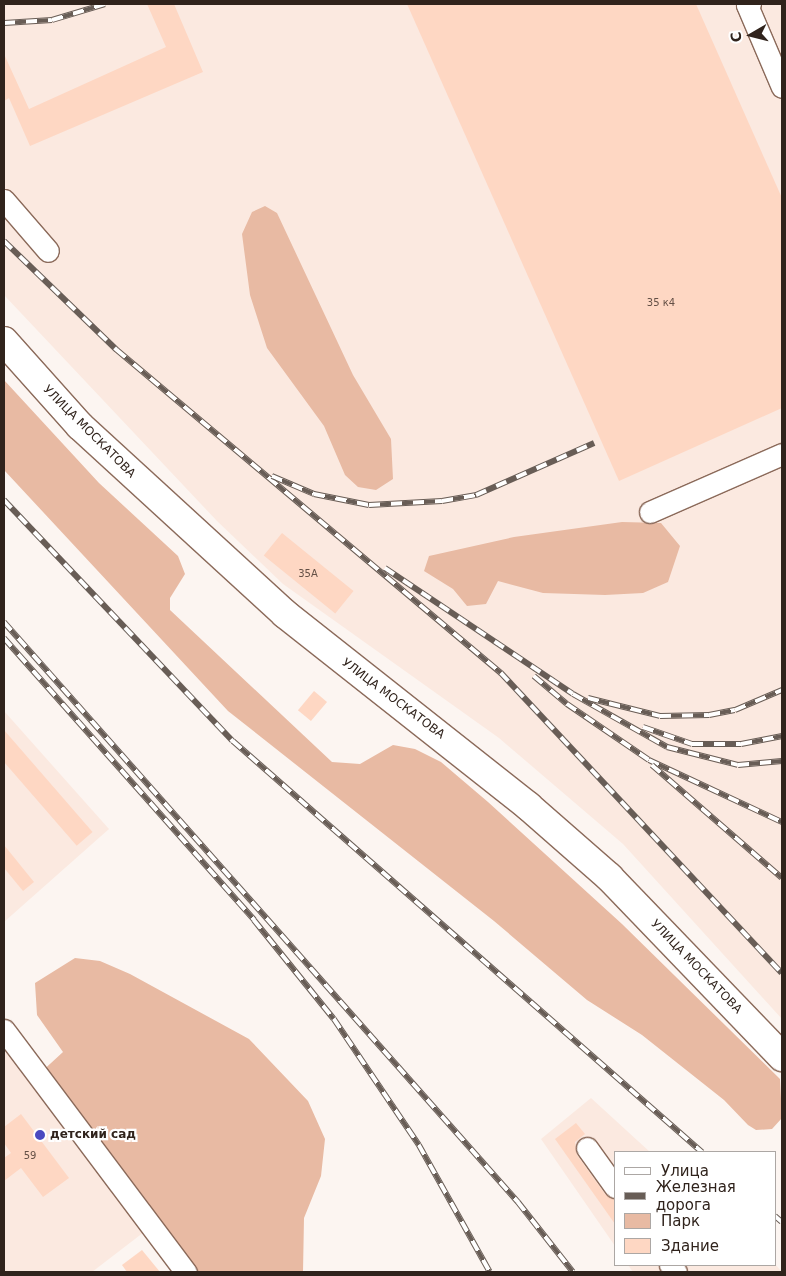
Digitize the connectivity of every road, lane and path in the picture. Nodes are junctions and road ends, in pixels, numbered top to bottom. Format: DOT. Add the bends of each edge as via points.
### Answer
graph roads {
  1 [pos="750,4"];
  2 [pos="782,86"];
  3 [pos="4,200"];
  4 [pos="48,251"];
  5 [pos="4,341"];
  6 [pos="782,454"];
  7 [pos="650,512"];
  8 [pos="4,1030"];
  9 [pos="782,1057"];
  10 [pos="587,1148"];
  11 [pos="614,1186"];
  12 [pos="186,1272"];
  1 -- 2 [label="street" via="747,5"];
  3 -- 4 [label="street"];
  5 -- 9 [label="main road, УЛИЦА МОСКАТОВА" via="80,426 285,614 461,751 609,877"];
  6 -- 7 [label="street"];
  8 -- 12 [label="street"];
  10 -- 11 [label="street"];
}
